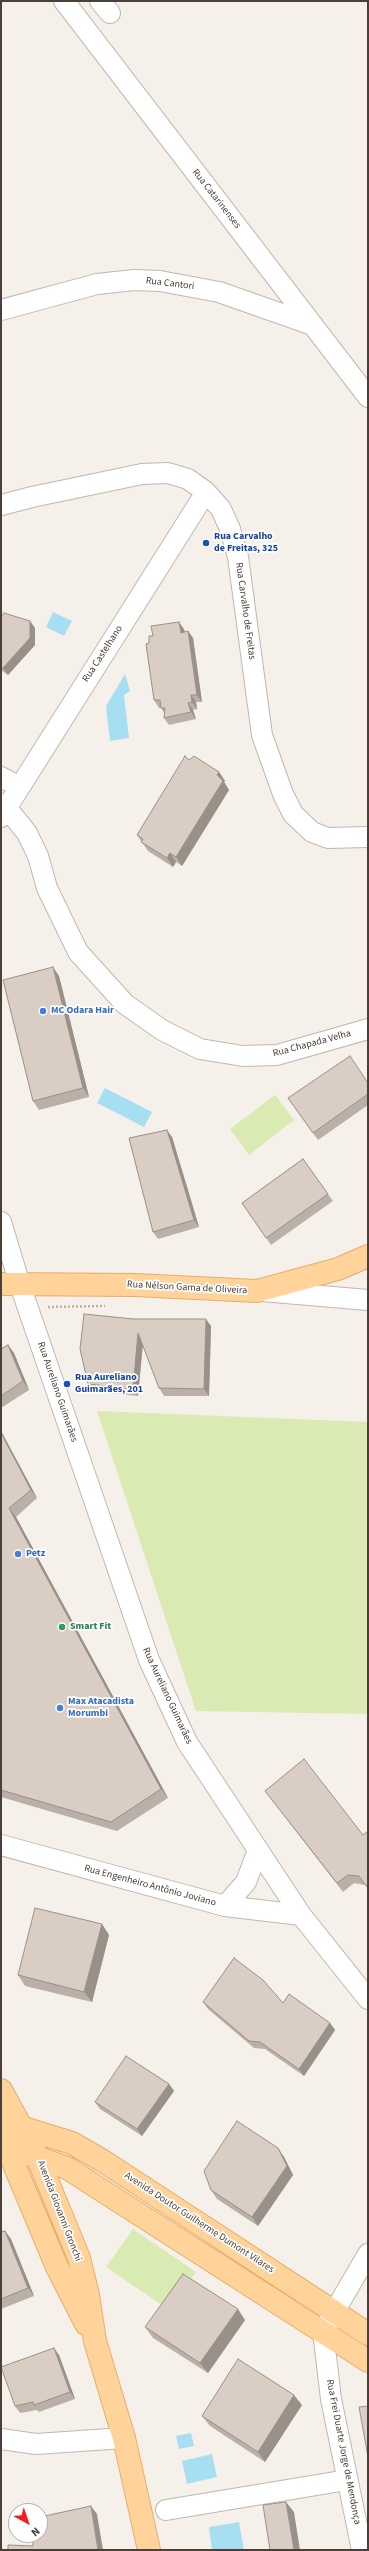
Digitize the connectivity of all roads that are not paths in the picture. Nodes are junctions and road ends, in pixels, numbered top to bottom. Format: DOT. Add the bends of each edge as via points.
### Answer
graph roads {
  1 [pos="64,1"];
  2 [pos="1,310"];
  3 [pos="314,325"];
  4 [pos="368,397"];
  5 [pos="206,492"];
  6 [pos="1,505"];
  7 [pos="1,776"];
  8 [pos="18,786"];
  9 [pos="3,809"];
  10 [pos="368,837"];
  11 [pos="368,1029"];
  12 [pos="1,1222"];
  13 [pos="368,1256"];
  14 [pos="10,1285"];
  15 [pos="257,1291"];
  16 [pos="368,1300"];
  17 [pos="1,1845"];
  18 [pos="258,1850"];
  19 [pos="225,1906"];
  20 [pos="301,1915"];
  21 [pos="368,1999"];
  22 [pos="1,2090"];
  23 [pos="11,2123"];
  24 [pos="3,2142"];
  25 [pos="38,2156"];
  26 [pos="368,2254"];
  27 [pos="333,2310"];
  28 [pos="323,2331"];
  29 [pos="368,2334"];
  30 [pos="95,2341"];
  31 [pos="368,2361"];
  32 [pos="124,2438"];
  33 [pos="1,2439"];
  34 [pos="347,2480"];
  35 [pos="166,2510"];
  36 [pos="149,2550"];
  37 [pos="362,2550"];
  1 -- 3 [label="street, Rua Catarinenses"];
  2 -- 3 [label="street, Rua Cantori" via="97,284 134,280 160,281 219,292"];
  3 -- 4 [label="street, Rua Catarinenses"];
  5 -- 6 [label="street, Rua Carvalho de Freitas" via="188,479 168,473 142,474"];
  5 -- 8 [label="street, Rua Castelhano"];
  5 -- 10 [label="street, Rua Carvalho de Freitas" via="221,509 238,557 262,735 283,794 293,814 312,832 328,838"];
  7 -- 8 [label="street"];
  8 -- 9 [label="street, Rua Castelhano"];
  9 -- 11 [label="street, Rua Chapada Velha" via="28,833 47,888 78,952 125,1004 162,1030 200,1049 243,1056 276,1055"];
  12 -- 14 [label="street"];
  13 -- 15 [label="main road, Rua Nélson Gama de Oliveira" via="338,1269"];
  14 -- 15 [label="main road, Rua Nélson Gama de Oliveira" via="135,1284"];
  14 -- 18 [label="street, Rua Aureliano Guimarães" via="149,1660 187,1742"];
  15 -- 16 [label="street"];
  17 -- 19 [label="street, Rua Engenheiro Antônio Joviano"];
  18 -- 19 [label="street" via="246,1882"];
  18 -- 20 [label="street, Rua Aureliano Guimarães"];
  19 -- 20 [label="street, Rua Engenheiro Antônio Joviano"];
  20 -- 21 [label="street, Rua Aureliano Guimarães"];
  22 -- 23 [label="main road, Avenida Giovanni Gronchi"];
  23 -- 25 [label="main road, Avenida Giovanni Gronchi"];
  23 -- 27 [label="main road, Avenida Doutor Guilherme Dumont Vilares" via="72,2143 103,2160"];
  24 -- 25 [label="main road"];
  24 -- 30 [label="main road, Avenida Giovanni Gronchi" via="57,2267"];
  25 -- 28 [label="main road" via="80,2176"];
  25 -- 30 [label="main road, Avenida Giovanni Gronchi" via="79,2258"];
  26 -- 27 [label="street"];
  27 -- 28 [label="street"];
  27 -- 29 [label="main road, Avenida Doutor Guilherme Dumont Vilares"];
  28 -- 31 [label="main road"];
  28 -- 34 [label="street, Rua Frei Duarte Jorge de Mendonça" via="331,2399"];
  30 -- 32 [label="main road, Avenida Giovanni Gronchi"];
  32 -- 33 [label="street" via="36,2444"];
  32 -- 36 [label="main road, Avenida Giovanni Gronchi"];
  34 -- 35 [label="street"];
  34 -- 37 [label="street, Rua Frei Duarte Jorge de Mendonça"];
}
